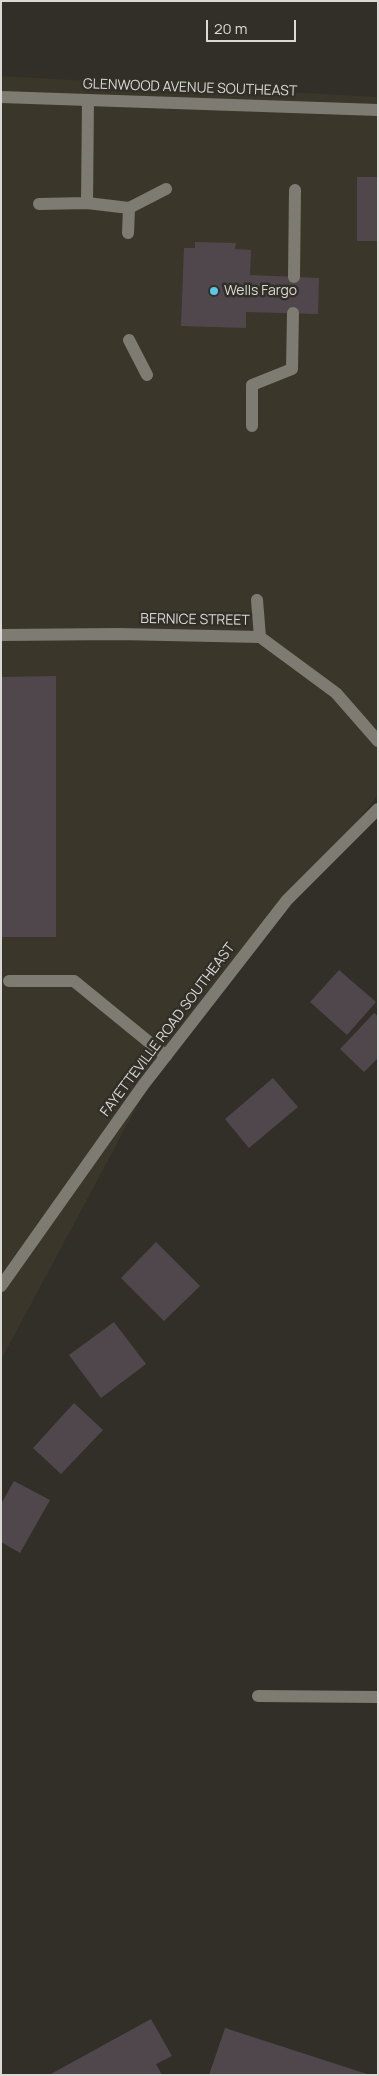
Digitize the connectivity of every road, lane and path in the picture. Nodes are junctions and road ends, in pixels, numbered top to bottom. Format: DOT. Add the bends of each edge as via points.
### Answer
graph roads {
  1 [pos="1,97"];
  2 [pos="88,100"];
  3 [pos="378,110"];
  4 [pos="166,189"];
  5 [pos="295,190"];
  6 [pos="87,203"];
  7 [pos="39,204"];
  8 [pos="129,208"];
  9 [pos="128,233"];
  10 [pos="294,277"];
  11 [pos="293,313"];
  12 [pos="129,340"];
  13 [pos="147,375"];
  14 [pos="252,426"];
  15 [pos="257,600"];
  16 [pos="1,635"];
  17 [pos="260,637"];
  18 [pos="378,741"];
  19 [pos="378,809"];
  20 [pos="10,981"];
  21 [pos="166,1056"];
  22 [pos="1,1286"];
  23 [pos="258,1696"];
  24 [pos="378,1697"];
  1 -- 2 [label="street, GLENWOOD AVENUE SOUTHEAST"];
  2 -- 3 [label="street, GLENWOOD AVENUE SOUTHEAST"];
  2 -- 6 [label="street"];
  4 -- 8 [label="street"];
  5 -- 10 [label="street"];
  6 -- 7 [label="street"];
  6 -- 8 [label="street"];
  8 -- 9 [label="street"];
  11 -- 14 [label="street" via="292,369 252,385"];
  12 -- 13 [label="street"];
  15 -- 17 [label="street"];
  16 -- 17 [label="street, BERNICE STREET"];
  17 -- 18 [label="street, BERNICE STREET" via="336,693"];
  19 -- 21 [label="street, FAYETTEVILLE ROAD SOUTHEAST" via="287,900"];
  20 -- 21 [label="street" via="74,981"];
  21 -- 22 [label="street, FAYETTEVILLE ROAD SOUTHEAST"];
  23 -- 24 [label="street"];
}
